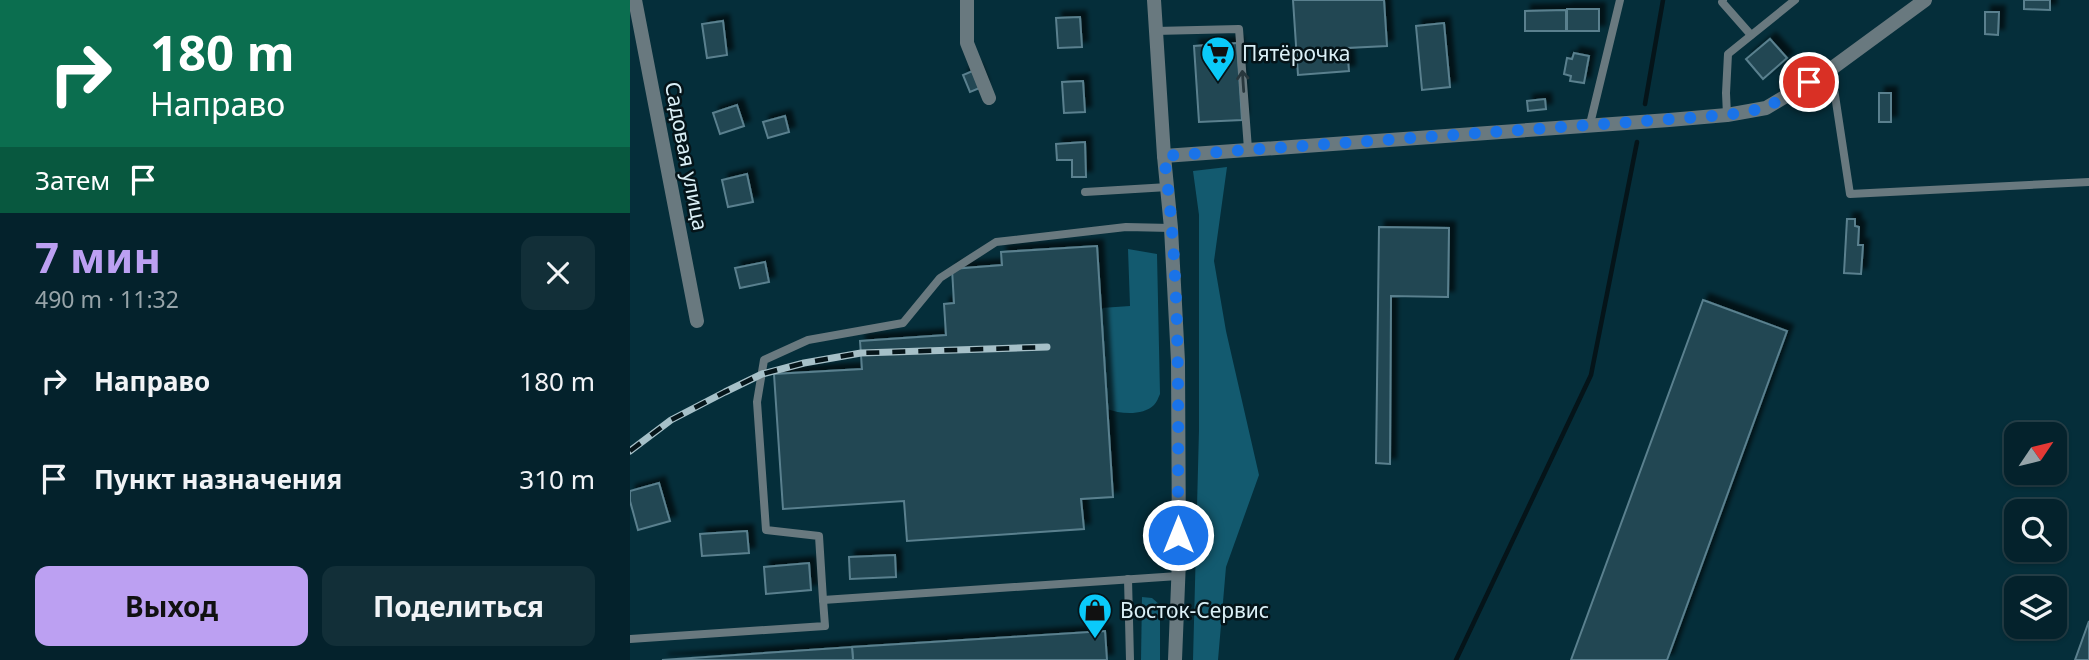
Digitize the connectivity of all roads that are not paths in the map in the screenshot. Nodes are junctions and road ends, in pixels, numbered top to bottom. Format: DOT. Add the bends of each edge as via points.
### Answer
graph roads {
  1 [pos="635,0"];
  2 [pos="967,0"];
  3 [pos="1154,0"];
  4 [pos="1620,0"];
  5 [pos="1723,0"];
  6 [pos="1795,0"];
  7 [pos="1925,0"];
  8 [pos="1156,31"];
  9 [pos="1751,36"];
  10 [pos="1831,69"];
  11 [pos="989,98"];
  12 [pos="1727,115"];
  13 [pos="1590,124"];
  14 [pos="1248,149"];
  15 [pos="1164,156"];
  16 [pos="2089,182"];
  17 [pos="1168,187"];
  18 [pos="1085,192"];
  19 [pos="1171,228"];
  20 [pos="698,321"];
  21 [pos="1178,576"];
  22 [pos="1128,579"];
  23 [pos="823,600"];
  24 [pos="630,639"];
  25 [pos="1130,660"];
  26 [pos="1175,660"];
  1 -- 20 [label="street, Садовая улица"];
  2 -- 11 [label="street" via="967,43"];
  3 -- 8 [label="street"];
  4 -- 13 [label="lane"];
  5 -- 9 [label="lane"];
  6 -- 9 [label="lane"];
  7 -- 10 [label="street"];
  14 -- 8 [label="lane, one-way" via="1239,29"];
  8 -- 15 [label="street"];
  9 -- 12 [label="lane" via="1728,54"];
  10 -- 12 [label="street" via="1766,108"];
  10 -- 16 [label="lane" via="1850,194"];
  12 -- 13 [label="street"];
  13 -- 14 [label="street"];
  14 -- 15 [label="street"];
  15 -- 17 [label="street"];
  17 -- 18 [label="lane"];
  17 -- 19 [label="street"];
  19 -- 21 [label="street" via="1178,360"];
  19 -- 23 [label="lane" via="1126,227 996,242 940,278 903,323 807,340 764,360 757,402 766,530 819,536"];
  21 -- 22 [label="lane"];
  21 -- 26 [label="street"];
  22 -- 23 [label="lane"];
  22 -- 25 [label="lane"];
  23 -- 24 [label="lane" via="825,626"];
}
